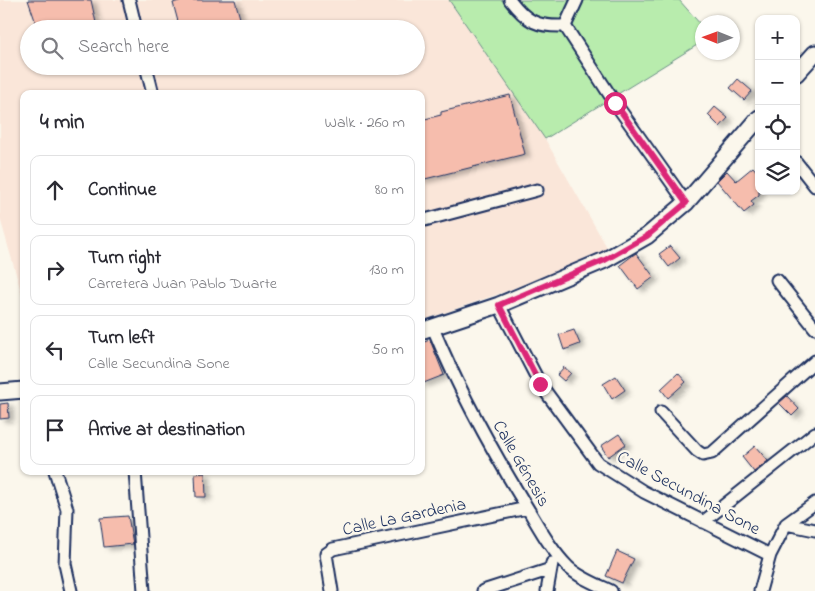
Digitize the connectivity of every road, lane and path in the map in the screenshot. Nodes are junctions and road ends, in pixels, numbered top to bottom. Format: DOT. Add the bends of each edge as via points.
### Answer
graph roads {
  1 [pos="129,0"];
  2 [pos="510,0"];
  3 [pos="577,0"];
  4 [pos="134,20"];
  5 [pos="565,26"];
  6 [pos="815,53"];
  7 [pos="800,70"];
  8 [pos="148,75"];
  9 [pos="152,90"];
  10 [pos="755,123"];
  11 [pos="800,167"];
  12 [pos="815,186"];
  13 [pos="537,190"];
  14 [pos="686,203"];
  15 [pos="425,220"];
  16 [pos="777,280"];
  17 [pos="499,305"];
  18 [pos="815,328"];
  19 [pos="427,330"];
  20 [pos="815,361"];
  21 [pos="20,390"];
  22 [pos="0,392"];
  23 [pos="661,412"];
  24 [pos="815,433"];
  25 [pos="56,475"];
  26 [pos="134,475"];
  27 [pos="815,503"];
  28 [pos="527,508"];
  29 [pos="703,522"];
  30 [pos="786,524"];
  31 [pos="815,530"];
  32 [pos="554,552"];
  33 [pos="770,555"];
  34 [pos="551,569"];
  35 [pos="71,591"];
  36 [pos="144,591"];
  37 [pos="332,591"];
  38 [pos="483,591"];
  39 [pos="547,591"];
  40 [pos="610,591"];
  41 [pos="760,591"];
  1 -- 4 [label="street"];
  2 -- 5 [label="street" via="522,15 542,27"];
  3 -- 5 [label="street"];
  5 -- 14 [label="street"];
  6 -- 7 [label="main road"];
  8 -- 9 [label="street"];
  10 -- 14 [label="main road"];
  11 -- 12 [label="street"];
  13 -- 15 [label="street"];
  14 -- 17 [label="main road" via="647,236 605,260"];
  16 -- 18 [label="street"];
  17 -- 19 [label="main road"];
  17 -- 29 [label="street, Calle Secundina Sone" via="540,384 598,463 644,492"];
  19 -- 28 [label="street, Calle Génesis"];
  20 -- 23 [label="street" via="712,453 703,455 697,451"];
  21 -- 22 [label="main road"];
  24 -- 29 [label="street"];
  25 -- 35 [label="street" via="67,509 65,564"];
  26 -- 36 [label="street"];
  27 -- 30 [label="street"];
  28 -- 32 [label="street, Calle Génesis"];
  28 -- 37 [label="street, Calle La Gardenia" via="333,549 326,554"];
  29 -- 33 [label="street, Calle Secundina Sone"];
  30 -- 31 [label="street"];
  30 -- 33 [label="street"];
  32 -- 34 [label="street"];
  32 -- 40 [label="street, Calle Génesis" via="586,580"];
  33 -- 41 [label="street"];
  34 -- 38 [label="street"];
  34 -- 39 [label="street"];
}
